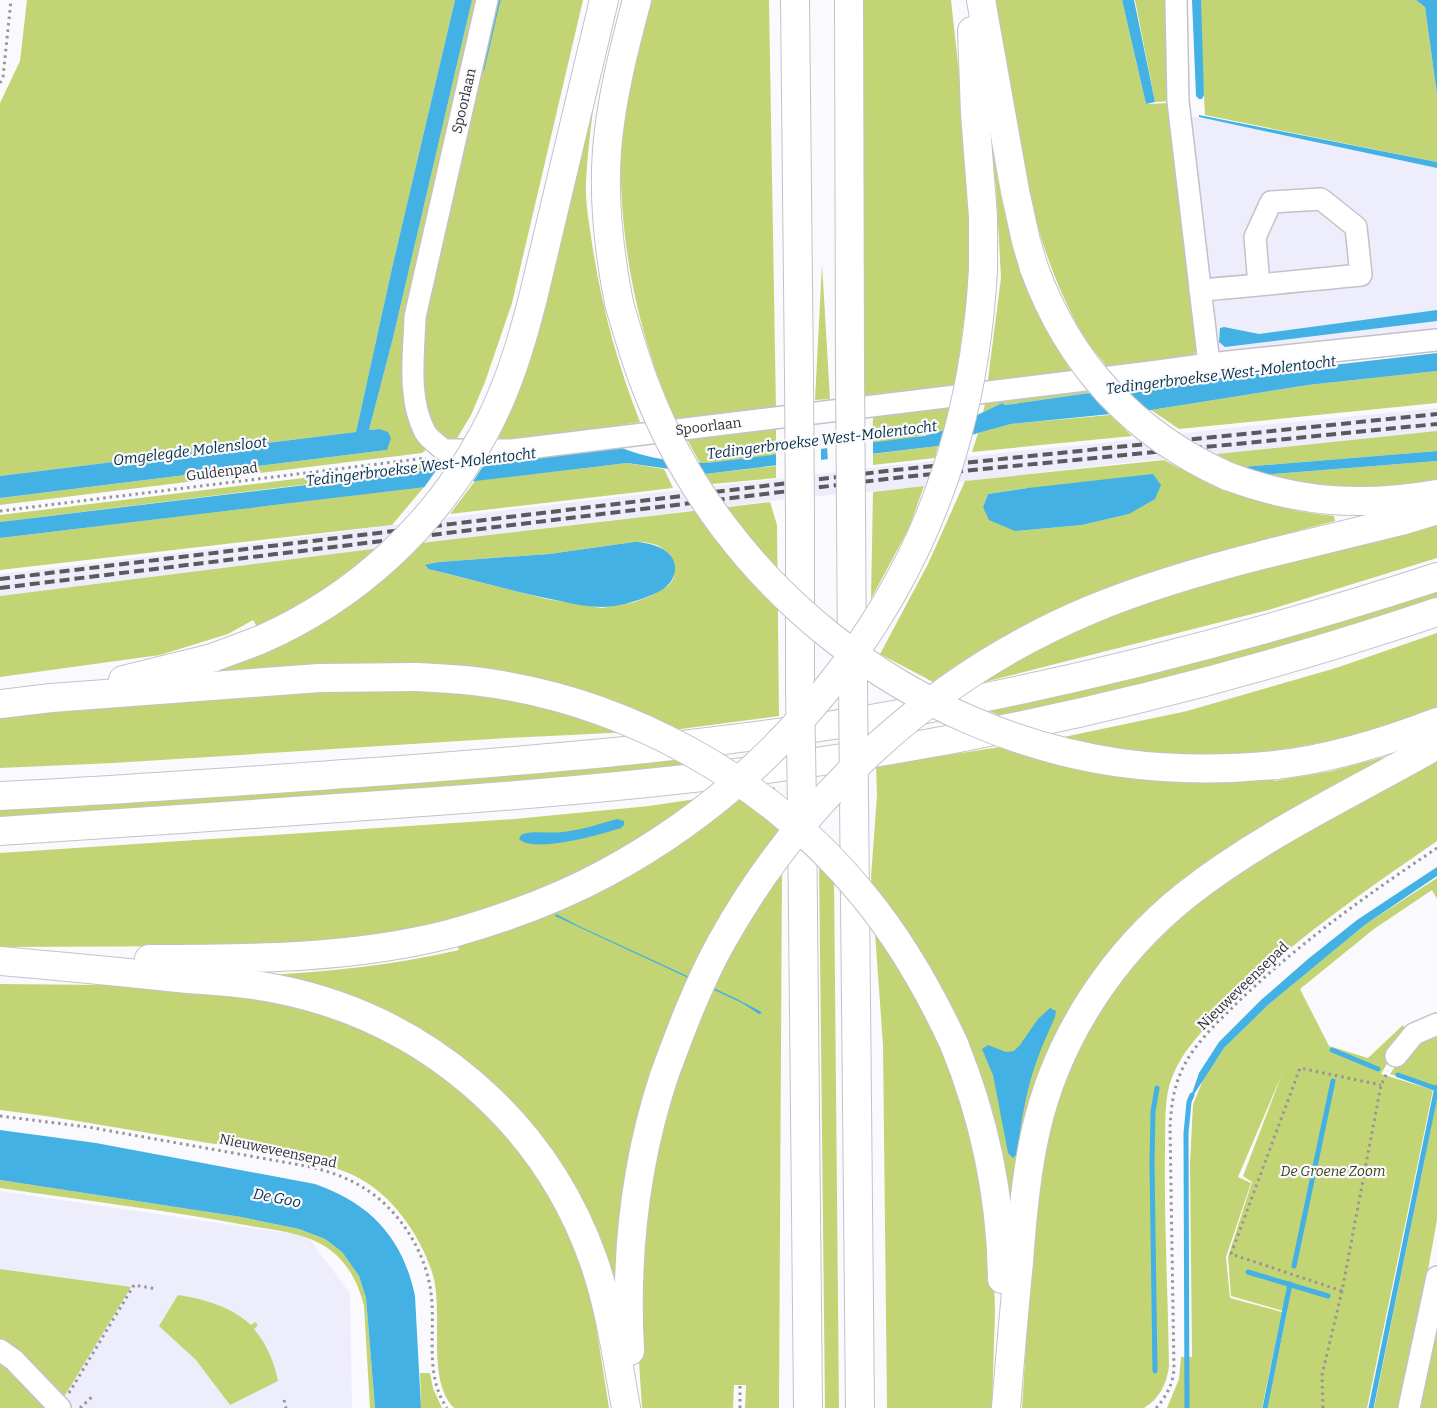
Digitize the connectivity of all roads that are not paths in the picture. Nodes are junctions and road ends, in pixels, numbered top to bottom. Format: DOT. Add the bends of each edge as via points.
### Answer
graph roads {
  1 [pos="487,0"];
  2 [pos="604,0"];
  3 [pos="637,0"];
  4 [pos="794,0"];
  5 [pos="849,0"];
  6 [pos="972,0"];
  7 [pos="980,0"];
  8 [pos="1176,0"];
  9 [pos="594,38"];
  10 [pos="625,45"];
  11 [pos="1259,285"];
  12 [pos="1200,290"];
  13 [pos="1437,340"];
  14 [pos="1208,364"];
  15 [pos="1437,494"];
  16 [pos="1437,510"];
  17 [pos="1437,577"];
  18 [pos="1437,612"];
  19 [pos="51,698"];
  20 [pos="0,704"];
  21 [pos="1437,722"];
  22 [pos="1437,745"];
  23 [pos="0,786"];
  24 [pos="75,792"];
  25 [pos="0,796"];
  26 [pos="0,831"];
  27 [pos="0,960"];
  28 [pos="1437,1024"];
  29 [pos="1396,1056"];
  30 [pos="1437,1276"];
  31 [pos="0,1350"];
  32 [pos="1412,1403"];
  33 [pos="62,1404"];
  34 [pos="626,1408"];
  35 [pos="632,1408"];
  36 [pos="808,1408"];
  37 [pos="860,1408"];
  38 [pos="1005,1408"];
  1 -- 14 [label="street, Spoorlaan" via="415,317 413,365 416,405 425,433 444,450 512,450"];
  2 -- 9 [label="highway"];
  3 -- 10 [label="highway"];
  4 -- 36 [label="highway, bridge"];
  5 -- 37 [label="highway, bridge"];
  6 -- 27 [label="highway, bridge" via="983,269 970,382 957,437 939,491 912,554 885,604 817,702 779,744 698,815 607,873 577,888 453,933 374,949 311,956"];
  7 -- 15 [label="highway, bridge" via="1015,191 1034,268 1074,349 1116,400 1142,424 1195,460 1254,486 1313,499 1370,502"];
  8 -- 12 [label="street" via="1178,100"];
  9 -- 10 [label="street"];
  9 -- 19 [label="highway, bridge" via="534,298 513,369 489,424 460,474 433,510 386,558 349,589 305,618 260,640 204,660"];
  10 -- 21 [label="highway, bridge" via="610,124 606,180 609,236 620,302 636,360 678,456 713,512 746,555 786,598 821,629 861,660 958,716 1049,748 1145,766 1200,769 1276,765 1363,747"];
  11 -- 11 [label="street" via="1361,275 1356,227 1321,199 1271,202 1255,237"];
  11 -- 12 [label="street"];
  12 -- 14 [label="street"];
  13 -- 14 [label="street, Spoorlaan"];
  16 -- 35 [label="highway, bridge" via="1222,566 1115,600 1071,618 979,668 940,695 883,741 807,818 741,908 712,960 664,1076 645,1148 633,1223 628,1321"];
  17 -- 24 [label="highway" via="1193,650 1083,677 862,720 621,752"];
  18 -- 26 [label="highway" via="1315,651 1126,702 978,734 806,764 550,793"];
  19 -- 20 [label="highway"];
  19 -- 38 [label="highway, bridge" via="319,678 417,677 475,681 531,692 615,717 665,739 740,782 801,831 864,896 909,958 954,1044 970,1085 994,1179 1002,1250"];
  22 -- 38 [label="highway" via="1280,833 1216,873 1161,917 1123,956 1098,989 1065,1046 1036,1129 1025,1188"];
  23 -- 24 [label="highway"];
  24 -- 25 [label="highway"];
  27 -- 34 [label="highway" via="278,989 367,1016 444,1060 486,1095 519,1130 540,1156 569,1206 586,1240 600,1281"];
  28 -- 29 [label="street" via="1414,1034"];
  30 -- 32 [label="street"];
  31 -- 33 [label="street"];
}
